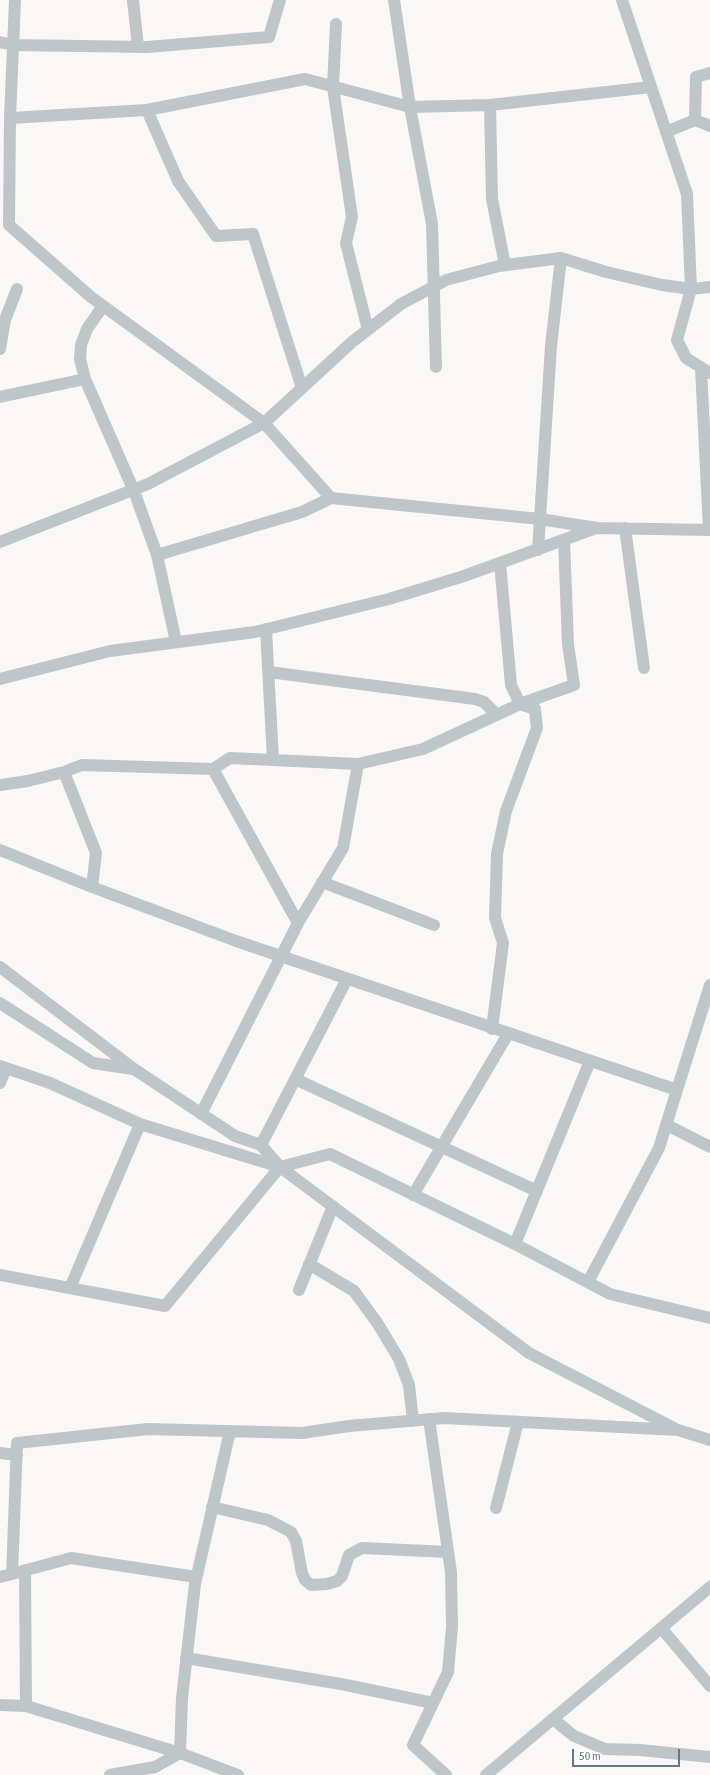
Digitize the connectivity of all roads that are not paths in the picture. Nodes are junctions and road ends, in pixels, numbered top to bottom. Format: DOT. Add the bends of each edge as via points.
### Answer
graph roads {
  1 [pos="15,0"];
  2 [pos="132,0"];
  3 [pos="280,0"];
  4 [pos="394,0"];
  5 [pos="622,0"];
  6 [pos="336,24"];
  7 [pos="0,42"];
  8 [pos="14,45"];
  9 [pos="138,47"];
  10 [pos="710,73"];
  11 [pos="333,87"];
  12 [pos="651,87"];
  13 [pos="490,105"];
  14 [pos="410,107"];
  15 [pos="147,110"];
  16 [pos="10,118"];
  17 [pos="695,120"];
  18 [pos="710,126"];
  19 [pos="666,132"];
  20 [pos="5,135"];
  21 [pos="4,225"];
  22 [pos="560,258"];
  23 [pos="505,265"];
  24 [pos="433,287"];
  25 [pos="710,287"];
  26 [pos="16,289"];
  27 [pos="691,289"];
  28 [pos="103,306"];
  29 [pos="368,330"];
  30 [pos="0,349"];
  31 [pos="436,367"];
  32 [pos="705,370"];
  33 [pos="85,379"];
  34 [pos="302,388"];
  35 [pos="0,397"];
  36 [pos="264,423"];
  37 [pos="134,491"];
  38 [pos="331,498"];
  39 [pos="540,520"];
  40 [pos="597,528"];
  41 [pos="625,528"];
  42 [pos="709,530"];
  43 [pos="564,540"];
  44 [pos="0,542"];
  45 [pos="538,550"];
  46 [pos="157,556"];
  47 [pos="500,563"];
  48 [pos="266,629"];
  49 [pos="176,642"];
  50 [pos="644,668"];
  51 [pos="269,672"];
  52 [pos="0,679"];
  53 [pos="520,704"];
  54 [pos="498,715"];
  55 [pos="273,760"];
  56 [pos="358,764"];
  57 [pos="213,769"];
  58 [pos="64,772"];
  59 [pos="0,784"];
  60 [pos="0,850"];
  61 [pos="322,882"];
  62 [pos="92,887"];
  63 [pos="298,923"];
  64 [pos="434,925"];
  65 [pos="282,957"];
  66 [pos="0,967"];
  67 [pos="347,979"];
  68 [pos="710,985"];
  69 [pos="0,1003"];
  70 [pos="492,1029"];
  71 [pos="508,1034"];
  72 [pos="590,1062"];
  73 [pos="3,1067"];
  74 [pos="134,1069"];
  75 [pos="295,1079"];
  76 [pos="0,1083"];
  77 [pos="677,1090"];
  78 [pos="202,1114"];
  79 [pos="140,1124"];
  80 [pos="667,1125"];
  81 [pos="261,1145"];
  82 [pos="442,1147"];
  83 [pos="710,1147"];
  84 [pos="280,1167"];
  85 [pos="536,1191"];
  86 [pos="414,1195"];
  87 [pos="333,1206"];
  88 [pos="515,1244"];
  89 [pos="309,1264"];
  90 [pos="0,1275"];
  91 [pos="588,1282"];
  92 [pos="70,1288"];
  93 [pos="299,1290"];
  94 [pos="710,1318"];
  95 [pos="429,1419"];
  96 [pos="413,1421"];
  97 [pos="518,1422"];
  98 [pos="678,1430"];
  99 [pos="230,1431"];
  100 [pos="710,1440"];
  101 [pos="0,1453"];
  102 [pos="16,1455"];
  103 [pos="212,1507"];
  104 [pos="496,1508"];
  105 [pos="448,1552"];
  106 [pos="25,1570"];
  107 [pos="6,1576"];
  108 [pos="196,1577"];
  109 [pos="710,1587"];
  110 [pos="662,1629"];
  111 [pos="186,1658"];
  112 [pos="710,1686"];
  113 [pos="434,1703"];
  114 [pos="0,1705"];
  115 [pos="26,1706"];
  116 [pos="553,1719"];
  117 [pos="180,1753"];
  118 [pos="710,1757"];
  119 [pos="489,1774"];
  120 [pos="110,1775"];
  121 [pos="238,1775"];
  122 [pos="446,1775"];
  1 -- 8 [label="street"];
  2 -- 9 [label="street"];
  3 -- 9 [label="street" via="269,37"];
  4 -- 14 [label="street"];
  5 -- 12 [label="street"];
  6 -- 11 [label="street"];
  7 -- 8 [label="street"];
  8 -- 9 [label="street"];
  8 -- 16 [label="street"];
  10 -- 17 [label="street" via="696,77"];
  11 -- 14 [label="street"];
  11 -- 15 [label="street" via="305,79"];
  11 -- 29 [label="street" via="352,218 346,243"];
  12 -- 13 [label="street"];
  12 -- 19 [label="street"];
  13 -- 14 [label="street"];
  13 -- 23 [label="street" via="492,199"];
  14 -- 24 [label="street" via="432,224"];
  15 -- 16 [label="street"];
  15 -- 34 [label="street" via="178,181 216,236 253,234"];
  16 -- 20 [label="street"];
  17 -- 18 [label="street"];
  17 -- 19 [label="street"];
  19 -- 27 [label="street" via="687,194"];
  20 -- 21 [label="street"];
  21 -- 28 [label="street"];
  22 -- 23 [label="street"];
  22 -- 27 [label="street" via="606,272"];
  22 -- 39 [label="street" via="551,346"];
  23 -- 24 [label="street" via="446,280"];
  24 -- 29 [label="street" via="401,304"];
  24 -- 31 [label="street"];
  25 -- 27 [label="street"];
  26 -- 30 [label="street" via="5,320"];
  27 -- 32 [label="street" via="677,340 686,358"];
  28 -- 33 [label="street" via="86,329 81,345 80,359"];
  28 -- 36 [label="street"];
  29 -- 34 [label="street"];
  32 -- 42 [label="street"];
  33 -- 35 [label="street"];
  33 -- 37 [label="street"];
  34 -- 36 [label="street"];
  36 -- 37 [label="street"];
  36 -- 38 [label="street"];
  37 -- 44 [label="street"];
  37 -- 46 [label="street"];
  38 -- 39 [label="street"];
  38 -- 46 [label="street" via="302,512"];
  39 -- 40 [label="street"];
  39 -- 45 [label="street"];
  40 -- 41 [label="street"];
  40 -- 43 [label="street"];
  41 -- 42 [label="street"];
  41 -- 50 [label="street"];
  43 -- 45 [label="street"];
  43 -- 53 [label="street" via="568,644 574,685"];
  45 -- 47 [label="street"];
  46 -- 49 [label="street"];
  47 -- 48 [label="street" via="390,599"];
  47 -- 53 [label="street" via="511,685"];
  48 -- 49 [label="street"];
  48 -- 51 [label="street"];
  49 -- 52 [label="street" via="110,651"];
  51 -- 54 [label="street" via="475,699 484,702"];
  51 -- 55 [label="street"];
  53 -- 54 [label="street"];
  53 -- 70 [label="street" via="535,709 537,728 506,811 497,854 495,918 503,942"];
  54 -- 56 [label="street" via="423,749"];
  55 -- 56 [label="street"];
  55 -- 57 [label="street" via="230,758"];
  56 -- 61 [label="street" via="343,848"];
  57 -- 58 [label="street" via="82,765"];
  57 -- 63 [label="street"];
  58 -- 59 [label="street" via="28,782"];
  58 -- 62 [label="street" via="96,853"];
  60 -- 62 [label="street"];
  61 -- 63 [label="street"];
  61 -- 64 [label="street"];
  62 -- 65 [label="street"];
  63 -- 65 [label="street"];
  65 -- 67 [label="street"];
  65 -- 78 [label="street"];
  66 -- 74 [label="street"];
  67 -- 70 [label="street"];
  67 -- 75 [label="street"];
  68 -- 77 [label="street"];
  69 -- 74 [label="street" via="93,1063"];
  70 -- 71 [label="street"];
  71 -- 72 [label="street"];
  71 -- 82 [label="street"];
  72 -- 77 [label="street"];
  72 -- 85 [label="street"];
  73 -- 76 [label="street"];
  73 -- 79 [label="street" via="50,1083"];
  74 -- 78 [label="street"];
  75 -- 81 [label="street"];
  75 -- 82 [label="street"];
  77 -- 80 [label="street"];
  78 -- 81 [label="street" via="235,1136"];
  79 -- 84 [label="street"];
  79 -- 92 [label="street"];
  80 -- 83 [label="street"];
  80 -- 91 [label="street" via="659,1148"];
  81 -- 84 [label="street"];
  82 -- 85 [label="street"];
  82 -- 86 [label="street"];
  84 -- 86 [label="street" via="330,1154"];
  84 -- 87 [label="street"];
  84 -- 92 [label="street" via="165,1306"];
  85 -- 88 [label="street"];
  86 -- 88 [label="street"];
  87 -- 89 [label="street"];
  87 -- 98 [label="street" via="530,1353"];
  88 -- 91 [label="street"];
  89 -- 93 [label="street"];
  89 -- 96 [label="street" via="354,1291 378,1324 402,1365 409,1385"];
  90 -- 92 [label="street"];
  91 -- 94 [label="street" via="610,1294"];
  95 -- 96 [label="street"];
  95 -- 97 [label="street"];
  95 -- 105 [label="street"];
  96 -- 99 [label="street" via="302,1433"];
  97 -- 98 [label="street"];
  97 -- 104 [label="street"];
  98 -- 100 [label="street"];
  99 -- 102 [label="street" via="148,1429 82,1436 17,1444"];
  99 -- 103 [label="street"];
  101 -- 102 [label="street"];
  102 -- 107 [label="street"];
  103 -- 105 [label="street" via="268,1520 290,1532 296,1541 302,1573 311,1585 337,1581 342,1576 349,1555 362,1548"];
  103 -- 108 [label="street"];
  105 -- 113 [label="street" via="452,1627 448,1672"];
  106 -- 107 [label="street"];
  106 -- 108 [label="street" via="71,1558"];
  106 -- 115 [label="street"];
  108 -- 111 [label="street"];
  109 -- 110 [label="street"];
  110 -- 112 [label="street"];
  110 -- 116 [label="street"];
  111 -- 113 [label="street" via="341,1684"];
  111 -- 117 [label="street"];
  113 -- 122 [label="street" via="413,1745"];
  114 -- 115 [label="street"];
  115 -- 117 [label="street"];
  116 -- 118 [label="street" via="574,1736 605,1749"];
  116 -- 119 [label="street"];
  117 -- 120 [label="street" via="155,1767"];
  117 -- 121 [label="street"];
}
